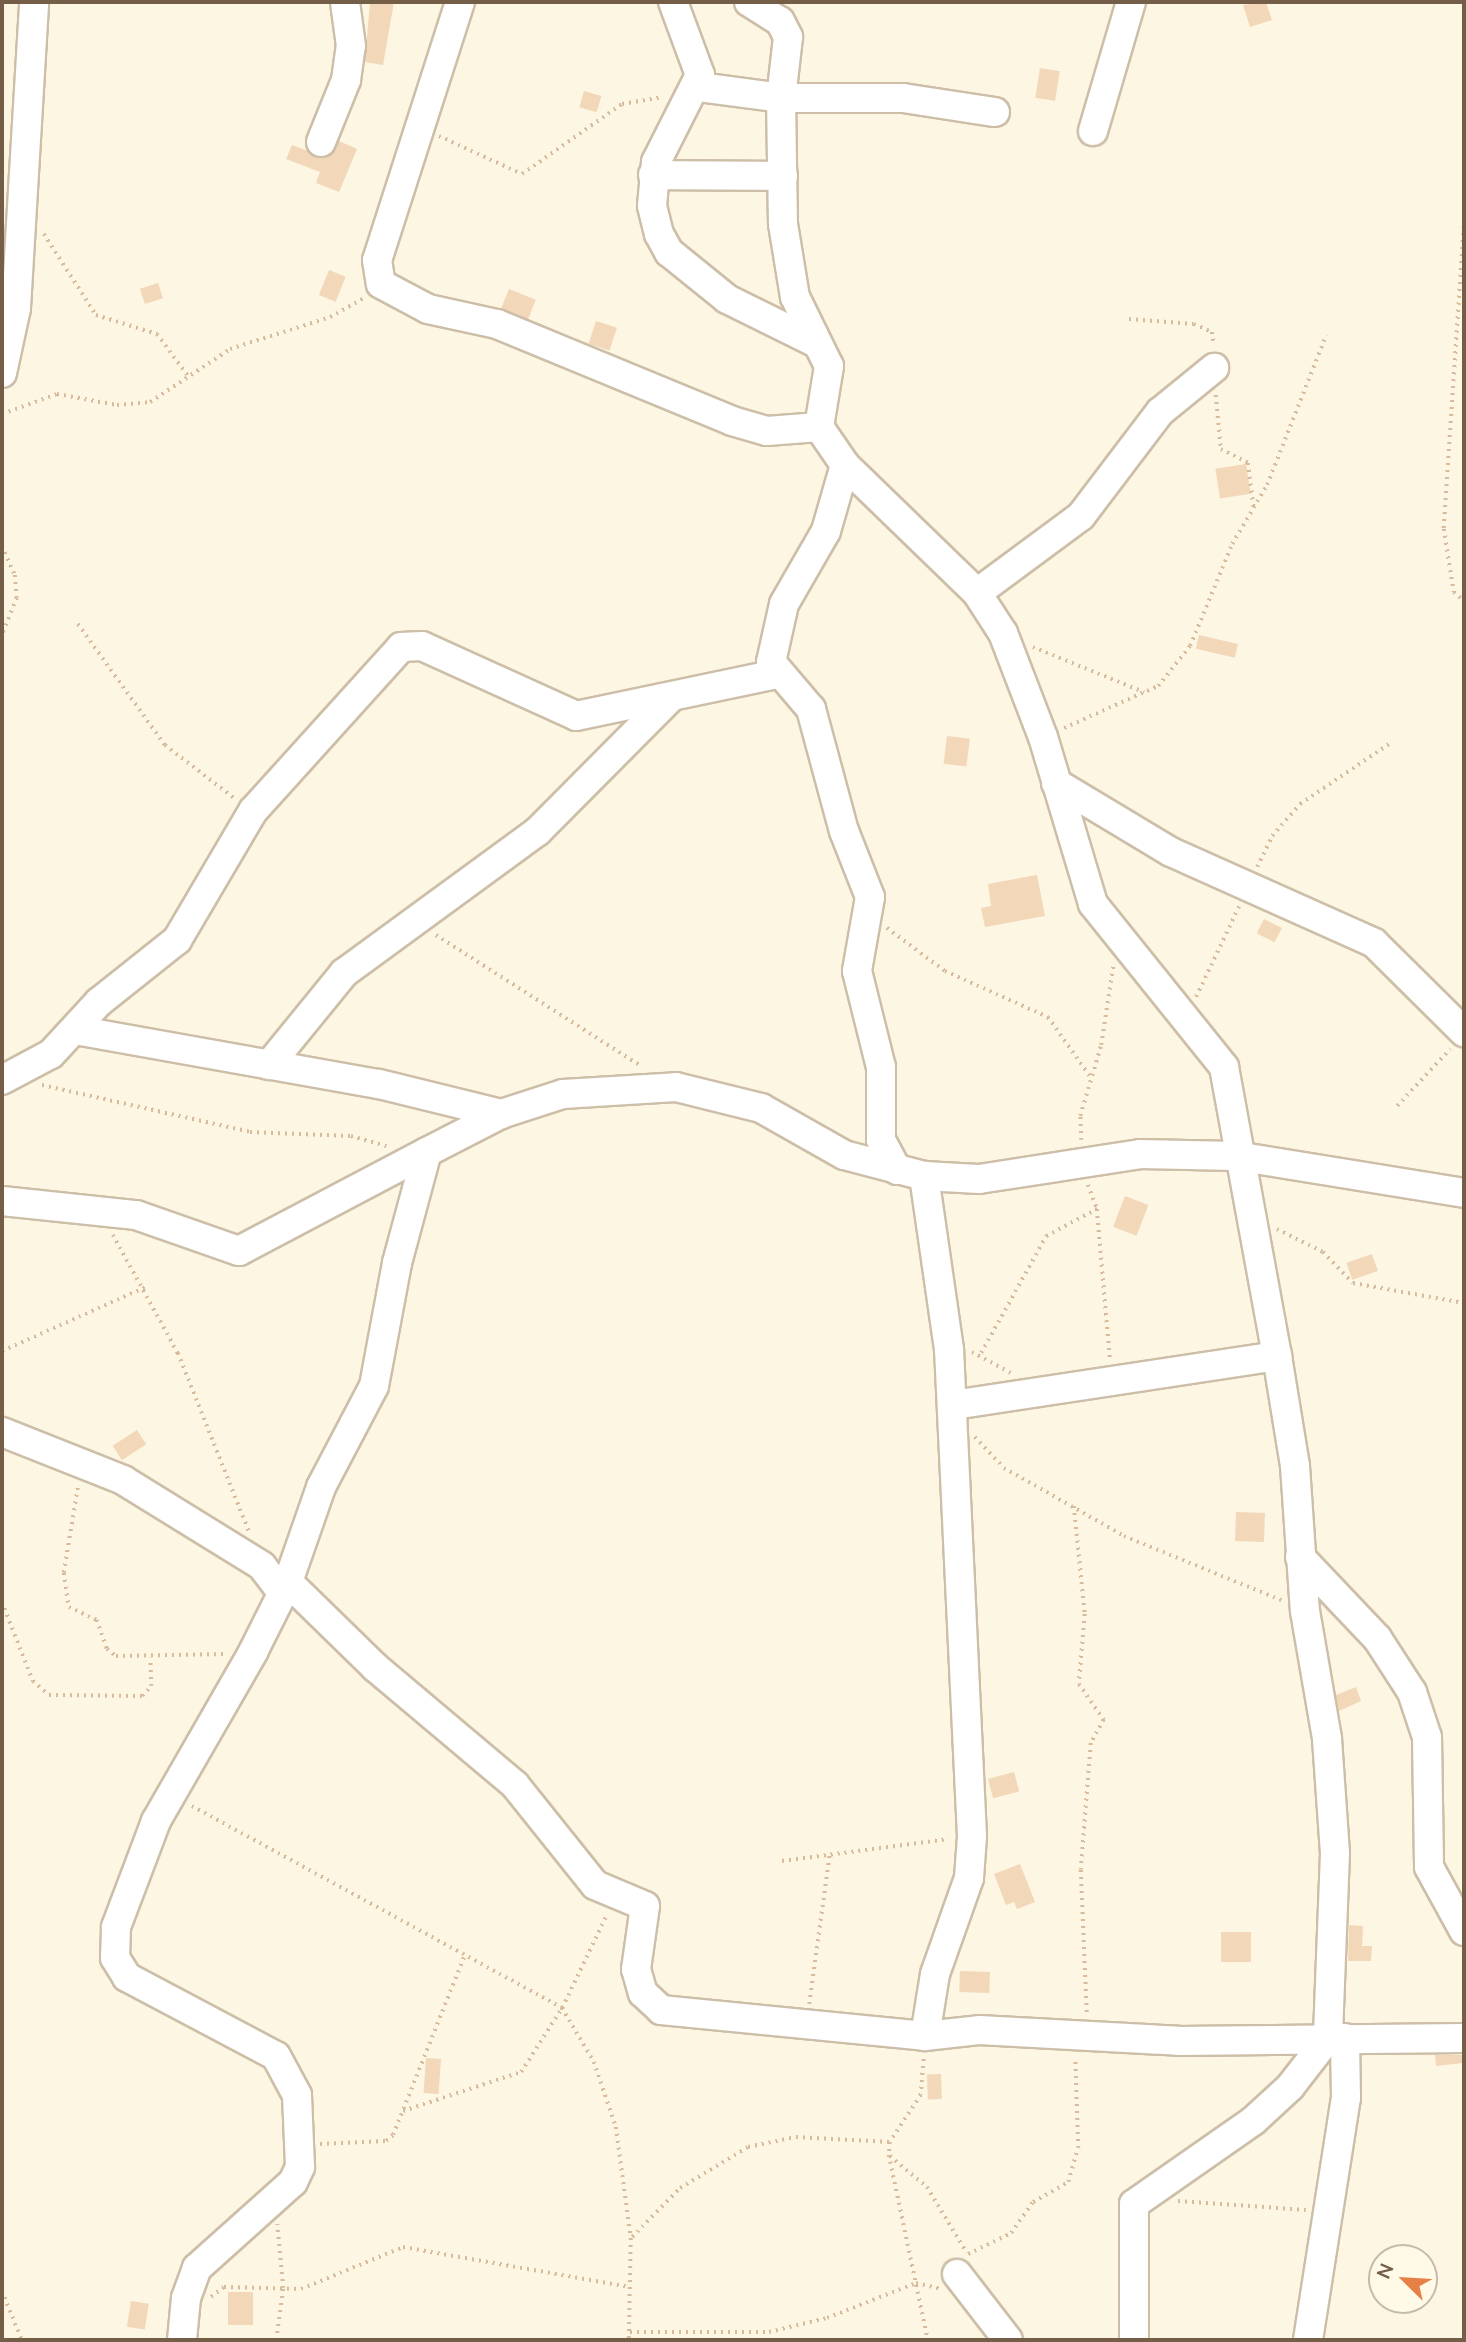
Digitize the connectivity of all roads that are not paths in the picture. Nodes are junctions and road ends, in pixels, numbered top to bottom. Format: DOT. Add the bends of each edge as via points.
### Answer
graph roads {
  1 [pos="34,2"];
  2 [pos="345,2"];
  3 [pos="460,2"];
  4 [pos="673,2"];
  5 [pos="749,2"];
  6 [pos="1131,2"];
  7 [pos="696,92"];
  8 [pos="780,98"];
  9 [pos="995,112"];
  10 [pos="1093,131"];
  11 [pos="321,142"];
  12 [pos="653,175"];
  13 [pos="783,176"];
  14 [pos="15,216"];
  15 [pos="816,343"];
  16 [pos="1214,368"];
  17 [pos="2,373"];
  18 [pos="819,427"];
  19 [pos="845,465"];
  20 [pos="977,593"];
  21 [pos="777,674"];
  22 [pos="669,699"];
  23 [pos="1056,783"];
  24 [pos="75,1030"];
  25 [pos="1460,1038"];
  26 [pos="269,1065"];
  27 [pos="2,1080"];
  28 [pos="501,1114"];
  29 [pos="423,1154"];
  30 [pos="1236,1156"];
  31 [pos="910,1173"];
  32 [pos="1464,1193"];
  33 [pos="2,1201"];
  34 [pos="1277,1356"];
  35 [pos="953,1409"];
  36 [pos="2,1432"];
  37 [pos="1300,1557"];
  38 [pos="285,1587"];
  39 [pos="1464,1931"];
  40 [pos="925,2036"];
  41 [pos="1336,2038"];
  42 [pos="1464,2038"];
  43 [pos="962,2264"];
  44 [pos="183,2330"];
  45 [pos="1008,2340"];
  46 [pos="1134,2340"];
  47 [pos="1308,2340"];
  1 -- 14 [label="street"];
  2 -- 11 [label="street" via="351,46 346,80"];
  3 -- 18 [label="street" via="377,260 382,284 428,309 497,324 732,421 767,431"];
  4 -- 7 [label="street" via="697,58"];
  5 -- 8 [label="street" via="787,27"];
  6 -- 10 [label="street"];
  7 -- 8 [label="street"];
  7 -- 12 [label="street"];
  8 -- 9 [label="street" via="903,98"];
  8 -- 13 [label="street"];
  12 -- 13 [label="street"];
  12 -- 15 [label="street" via="652,206 669,252 727,299"];
  13 -- 15 [label="street" via="787,264"];
  14 -- 17 [label="street" via="16,308"];
  15 -- 18 [label="street" via="829,366"];
  16 -- 20 [label="street" via="1160,412 1081,516"];
  18 -- 19 [label="street"];
  19 -- 20 [label="street"];
  19 -- 21 [label="street" via="826,531 779,618 771,662"];
  20 -- 23 [label="street" via="1003,633"];
  21 -- 22 [label="street"];
  21 -- 31 [label="street" via="799,692 821,734 870,907 857,971 881,1067 881,1140"];
  22 -- 24 [label="street" via="576,716 422,646 401,647 253,811 177,940 99,1002"];
  22 -- 26 [label="street" via="538,831 344,973"];
  23 -- 25 [label="street" via="1145,839 1250,882 1374,943"];
  23 -- 30 [label="street" via="1093,904 1187,1015 1224,1067"];
  24 -- 26 [label="street"];
  24 -- 27 [label="street" via="32,1068"];
  26 -- 28 [label="street"];
  28 -- 29 [label="street"];
  28 -- 31 [label="street" via="563,1094 676,1087 761,1108 844,1155"];
  29 -- 33 [label="street" via="239,1251 160,1221"];
  29 -- 38 [label="street" via="374,1386 321,1487"];
  30 -- 31 [label="street" via="1140,1154 979,1179"];
  30 -- 32 [label="street"];
  30 -- 34 [label="street"];
  31 -- 35 [label="street" via="949,1349"];
  34 -- 35 [label="street"];
  34 -- 37 [label="street" via="1295,1466"];
  35 -- 40 [label="street" via="972,1836 969,1878 935,1974"];
  36 -- 38 [label="street" via="96,1465 262,1566"];
  37 -- 39 [label="street" via="1377,1638 1412,1692 1427,1737 1429,1867"];
  37 -- 41 [label="street" via="1305,1611 1321,1677 1335,1853"];
  38 -- 40 [label="street" via="515,1785 586,1876 645,1906 636,1969 651,2003 678,2015"];
  38 -- 44 [label="street" via="171,1798 132,1880 116,1927 115,1958 146,1992 276,2056 297,2095 300,2144 293,2182 197,2268"];
  40 -- 41 [label="street" via="979,2030 1080,2036"];
  41 -- 42 [label="street"];
  41 -- 46 [label="street" via="1253,2122 1133,2204"];
  41 -- 47 [label="street" via="1346,2098"];
  43 -- 45 [label="street"];
}
